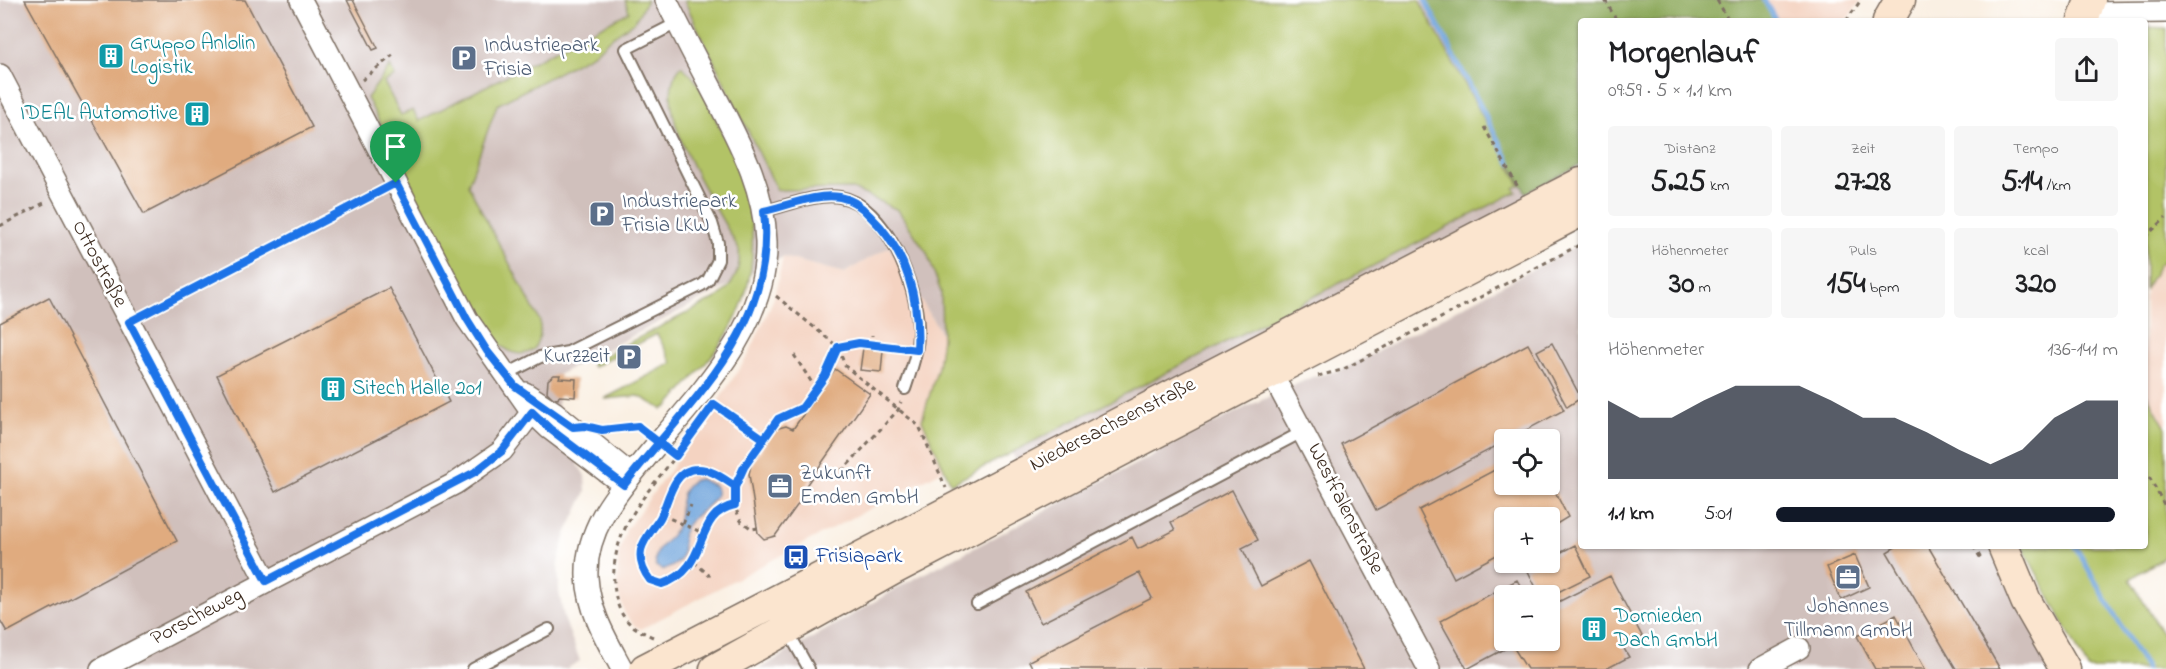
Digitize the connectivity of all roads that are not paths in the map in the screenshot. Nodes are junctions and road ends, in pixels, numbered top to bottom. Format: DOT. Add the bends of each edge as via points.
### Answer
graph roads {
  1 [pos="301,0"];
  2 [pos="666,0"];
  3 [pos="1902,0"];
  4 [pos="2135,0"];
  5 [pos="2086,11"];
  6 [pos="2166,12"];
  7 [pos="1890,18"];
  8 [pos="1909,18"];
  9 [pos="677,23"];
  10 [pos="0,75"];
  11 [pos="1578,185"];
  12 [pos="764,211"];
  13 [pos="1578,214"];
  14 [pos="1271,371"];
  15 [pos="510,381"];
  16 [pos="905,389"];
  17 [pos="532,412"];
  18 [pos="1305,431"];
  19 [pos="628,480"];
  20 [pos="1990,549"];
  21 [pos="2004,549"];
  22 [pos="266,581"];
  23 [pos="2026,601"];
  24 [pos="978,604"];
  25 [pos="549,629"];
  26 [pos="787,630"];
  27 [pos="1799,648"];
  28 [pos="101,669"];
  29 [pos="473,669"];
  30 [pos="622,669"];
  31 [pos="645,669"];
  32 [pos="715,669"];
  33 [pos="809,669"];
  34 [pos="1429,669"];
  35 [pos="1760,669"];
  36 [pos="2066,669"];
  1 -- 15 [label="street" via="467,319"];
  2 -- 9 [label="street"];
  3 -- 7 [label="main road"];
  3 -- 8 [label="main road"];
  4 -- 6 [label="street"];
  5 -- 6 [label="street"];
  9 -- 12 [label="street" via="743,151"];
  9 -- 15 [label="lane" via="627,49 712,223 719,252 715,269 702,285 568,352 531,362"];
  10 -- 22 [label="street, Ottostraße"];
  11 -- 14 [label="main road, Niedersachsenstraße"];
  12 -- 16 [label="lane" via="829,196 842,197 861,207 891,241 903,262 919,326 917,350"];
  12 -- 19 [label="street" via="765,260 747,321 728,356"];
  13 -- 14 [label="main road, Niedersachsenstraße"];
  14 -- 18 [label="street, Westfalenstraße"];
  14 -- 26 [label="main road, Niedersachsenstraße" via="894,569"];
  14 -- 31 [label="main road, Niedersachsenstraße"];
  15 -- 17 [label="street"];
  15 -- 19 [label="street" via="573,427"];
  17 -- 19 [label="street" via="550,429"];
  17 -- 22 [label="street, Porscheweg" via="502,451 475,472"];
  18 -- 24 [label="lane"];
  18 -- 34 [label="street, Westfalenstraße"];
  19 -- 30 [label="street" via="592,537 587,576 594,615"];
  20 -- 23 [label="main road"];
  21 -- 23 [label="main road"];
  22 -- 28 [label="street, Porscheweg"];
  23 -- 36 [label="main road"];
  25 -- 29 [label="lane"];
  26 -- 32 [label="main road, Niedersachsenstraße"];
  26 -- 33 [label="lane"];
  27 -- 35 [label="street"];
}
